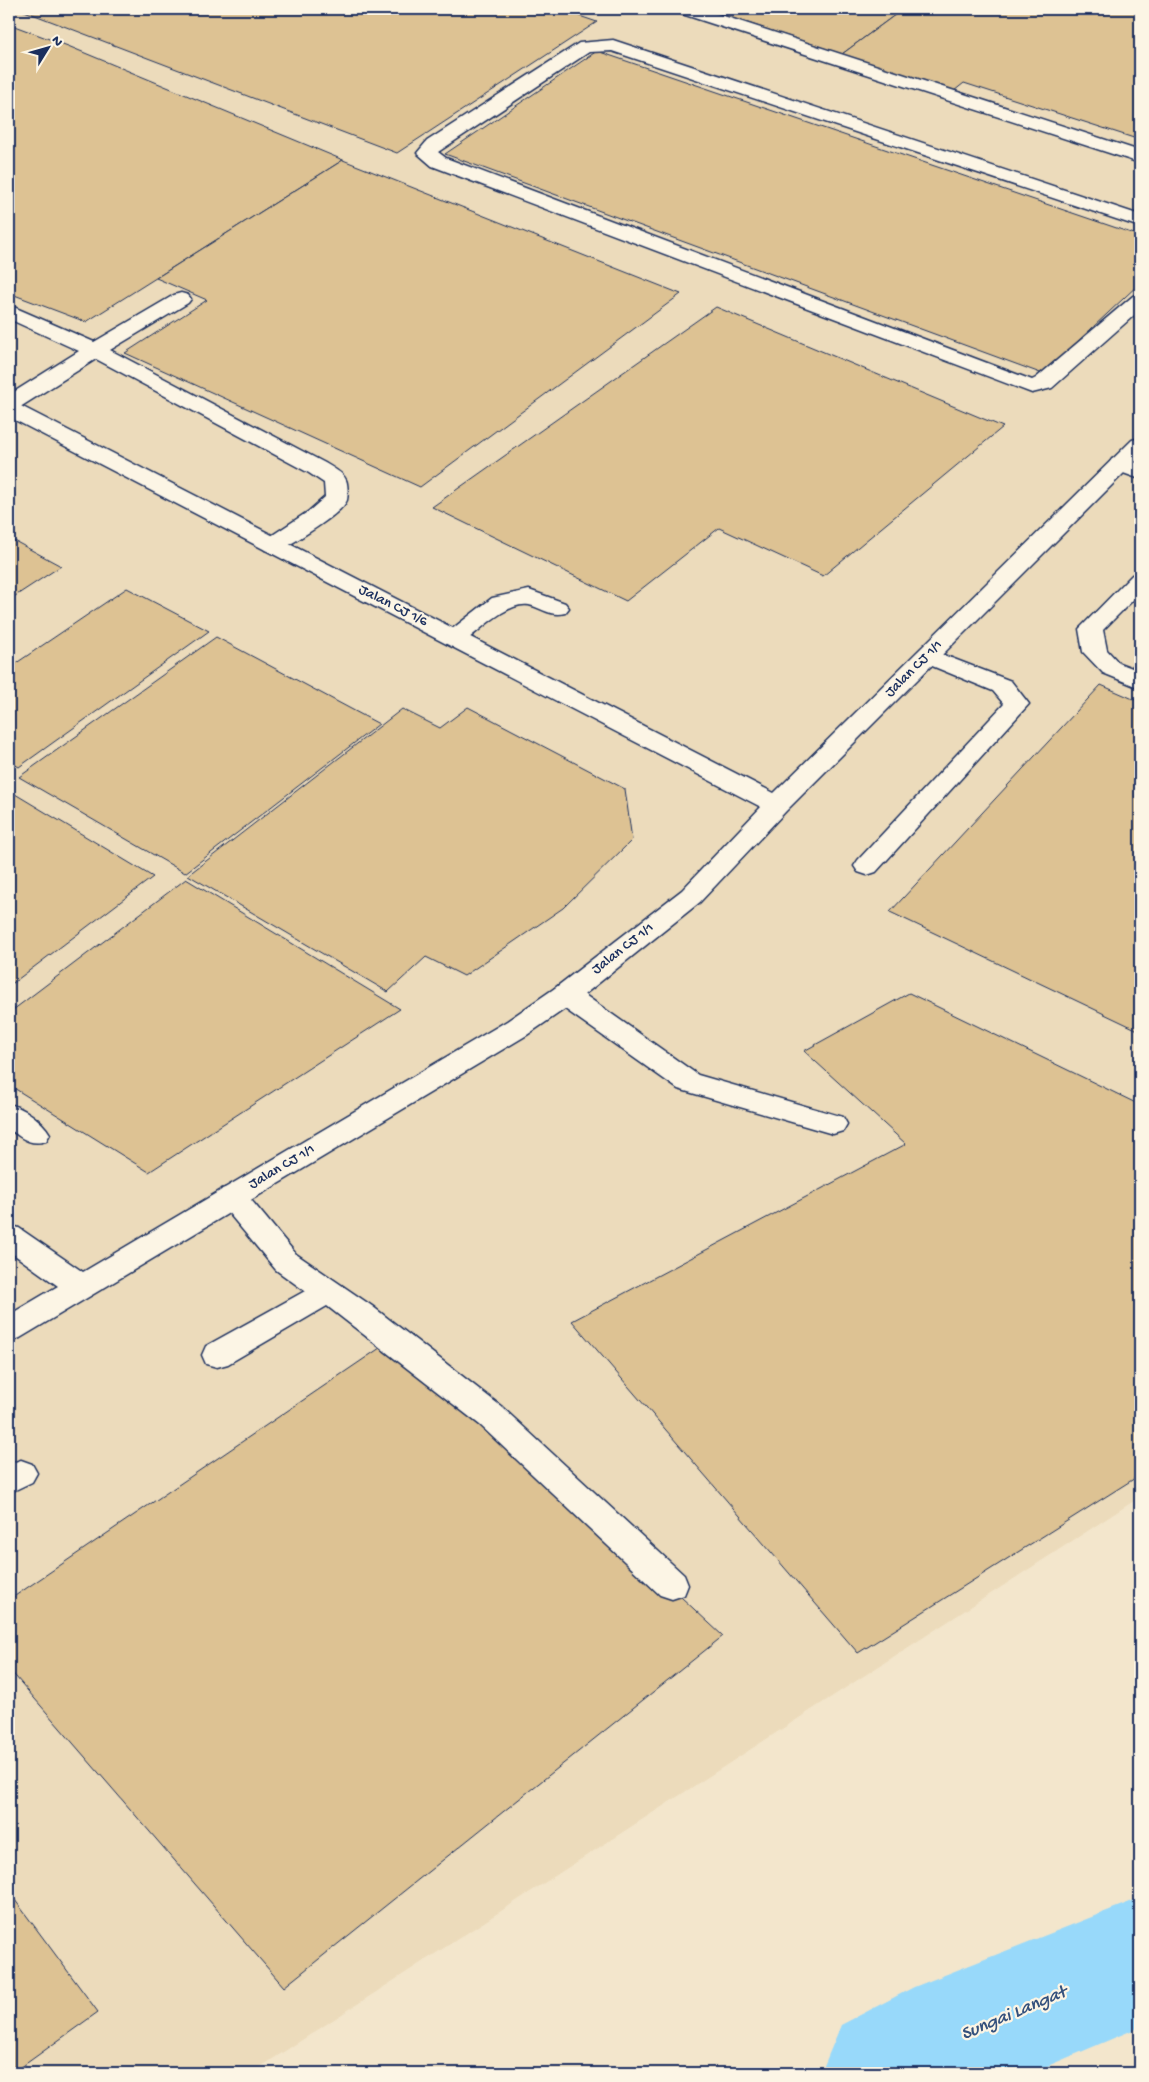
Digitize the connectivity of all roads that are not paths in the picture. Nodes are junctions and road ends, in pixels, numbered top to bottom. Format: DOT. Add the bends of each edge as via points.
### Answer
graph roads {
  1 [pos="685,9"];
  2 [pos="1140,157"];
  3 [pos="1140,221"];
  4 [pos="181,299"];
  5 [pos="1140,300"];
  6 [pos="9,311"];
  7 [pos="94,350"];
  8 [pos="9,404"];
  9 [pos="9,409"];
  10 [pos="1140,445"];
  11 [pos="1130,468"];
  12 [pos="273,545"];
  13 [pos="1140,580"];
  14 [pos="557,608"];
  15 [pos="455,638"];
  16 [pos="928,656"];
  17 [pos="1140,680"];
  18 [pos="777,805"];
  19 [pos="867,866"];
  20 [pos="565,995"];
  21 [pos="9,1114"];
  22 [pos="833,1124"];
  23 [pos="36,1134"];
  24 [pos="232,1197"];
  25 [pos="9,1236"];
  26 [pos="82,1287"];
  27 [pos="328,1291"];
  28 [pos="9,1330"];
  29 [pos="216,1355"];
  30 [pos="672,1585"];
  1 -- 2 [label="street"];
  3 -- 5 [label="street" via="613,45 586,48 434,145 427,153 438,162 1032,387 1044,383"];
  4 -- 7 [label="street"];
  6 -- 7 [label="street"];
  7 -- 8 [label="street"];
  7 -- 12 [label="street" via="335,480 336,499 317,516"];
  9 -- 12 [label="street, Jalan CJ 1/6"];
  10 -- 11 [label="street, Jalan CJ 1/1"];
  11 -- 16 [label="street, Jalan CJ 1/1"];
  12 -- 15 [label="street, Jalan CJ 1/6"];
  13 -- 17 [label="street" via="1091,630 1095,652 1111,668"];
  14 -- 15 [label="street" via="529,597 500,604"];
  15 -- 18 [label="street, Jalan CJ 1/6"];
  16 -- 18 [label="street, Jalan CJ 1/1"];
  16 -- 19 [label="street" via="1002,686 1017,704"];
  18 -- 20 [label="street, Jalan CJ 1/1" via="691,896"];
  20 -- 22 [label="street" via="688,1082"];
  20 -- 24 [label="street, Jalan CJ 1/1" via="518,1028"];
  21 -- 23 [label="street"];
  24 -- 26 [label="street, Jalan CJ 1/1"];
  24 -- 27 [label="street" via="286,1262"];
  25 -- 26 [label="street"];
  26 -- 28 [label="street, Jalan CJ 1/1"];
  27 -- 29 [label="street"];
  27 -- 30 [label="street" via="491,1416"];
}
